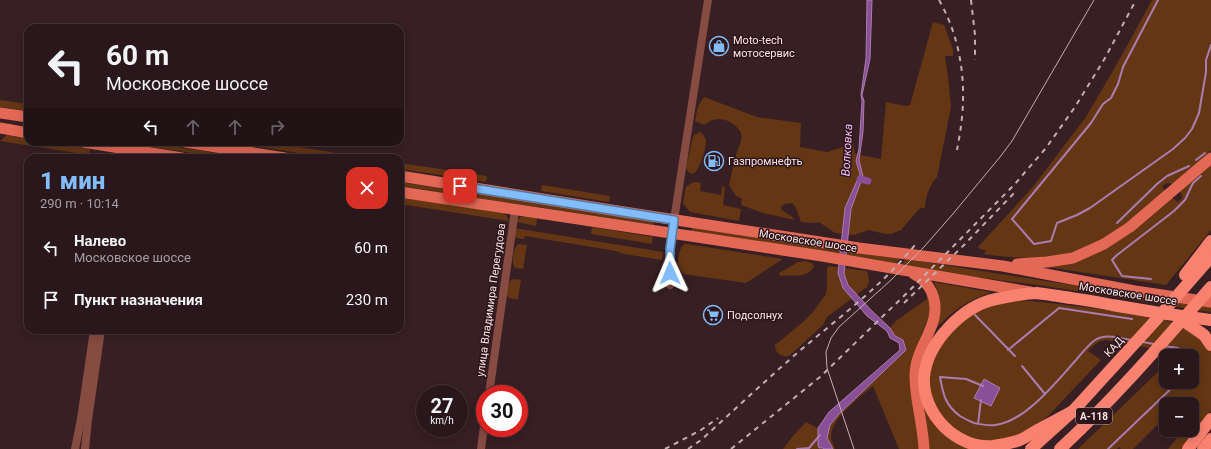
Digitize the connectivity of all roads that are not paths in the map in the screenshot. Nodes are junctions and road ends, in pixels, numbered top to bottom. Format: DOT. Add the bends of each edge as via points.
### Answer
graph roads {
  1 [pos="708,0"];
  2 [pos="0,113"];
  3 [pos="24,117"];
  4 [pos="0,128"];
  5 [pos="24,132"];
  6 [pos="104,146"];
  7 [pos="210,146"];
  8 [pos="124,150"];
  9 [pos="153,154"];
  10 [pos="260,154"];
  11 [pos="1211,158"];
  12 [pos="404,177"];
  13 [pos="404,193"];
  14 [pos="515,210"];
  15 [pos="674,220"];
  16 [pos="672,234"];
  17 [pos="1211,241"];
  18 [pos="1211,257"];
  19 [pos="1003,266"];
  20 [pos="908,271"];
  21 [pos="670,285"];
  22 [pos="1211,287"];
  23 [pos="1036,293"];
  24 [pos="1211,295"];
  25 [pos="1211,302"];
  26 [pos="1175,315"];
  27 [pos="1211,320"];
  28 [pos="1156,321"];
  29 [pos="1171,333"];
  30 [pos="93,334"];
  31 [pos="100,334"];
  32 [pos="1211,344"];
  33 [pos="489,385"];
  34 [pos="1073,411"];
  35 [pos="1211,419"];
  36 [pos="483,437"];
  37 [pos="1211,439"];
  38 [pos="75,449"];
  39 [pos="85,449"];
  40 [pos="481,449"];
  41 [pos="924,449"];
  42 [pos="1031,449"];
  43 [pos="1060,449"];
  44 [pos="1188,449"];
  45 [pos="1203,449"];
  1 -- 15 [label="street"];
  2 -- 3 [label="main road"];
  4 -- 5 [label="main road"];
  6 -- 8 [label="main road"];
  7 -- 10 [label="main road"];
  8 -- 9 [label="main road"];
  11 -- 19 [label="main road" via="1130,227 1089,252 1073,258"];
  12 -- 15 [label="main road, Московское шоссе"];
  13 -- 14 [label="main road, Московское шоссе"];
  14 -- 16 [label="main road, Московское шоссе"];
  14 -- 33 [label="street, улица Владимира Перегудова"];
  15 -- 16 [label="main road"];
  15 -- 19 [label="main road, Московское шоссе" via="859,248"];
  16 -- 20 [label="main road, Московское шоссе"];
  16 -- 21 [label="street"];
  17 -- 28 [label="highway" via="1177,286"];
  18 -- 28 [label="highway, КАД / А-118"];
  19 -- 25 [label="main road, Московское шоссе"];
  20 -- 23 [label="main road, Московское шоссе"];
  20 -- 41 [label="main road" via="925,281 934,295 935,302 934,318 915,374"];
  22 -- 29 [label="highway, А-118"];
  23 -- 26 [label="highway, Московское шоссе"];
  23 -- 34 [label="highway" via="994,299 980,304 958,319 940,337 929,358 924,377 926,395 933,412 947,430 976,445 992,446 1018,441"];
  24 -- 29 [label="main road"];
  26 -- 27 [label="highway, Московское шоссе"];
  26 -- 32 [label="highway" via="1204,335"];
  28 -- 34 [label="highway, КАД / А-118"];
  29 -- 43 [label="highway, А-118"];
  30 -- 38 [label="street"];
  31 -- 39 [label="street"];
  34 -- 42 [label="highway, КАД / А-118"];
  35 -- 44 [label="highway"];
  36 -- 40 [label="street"];
  37 -- 45 [label="highway"];
}
